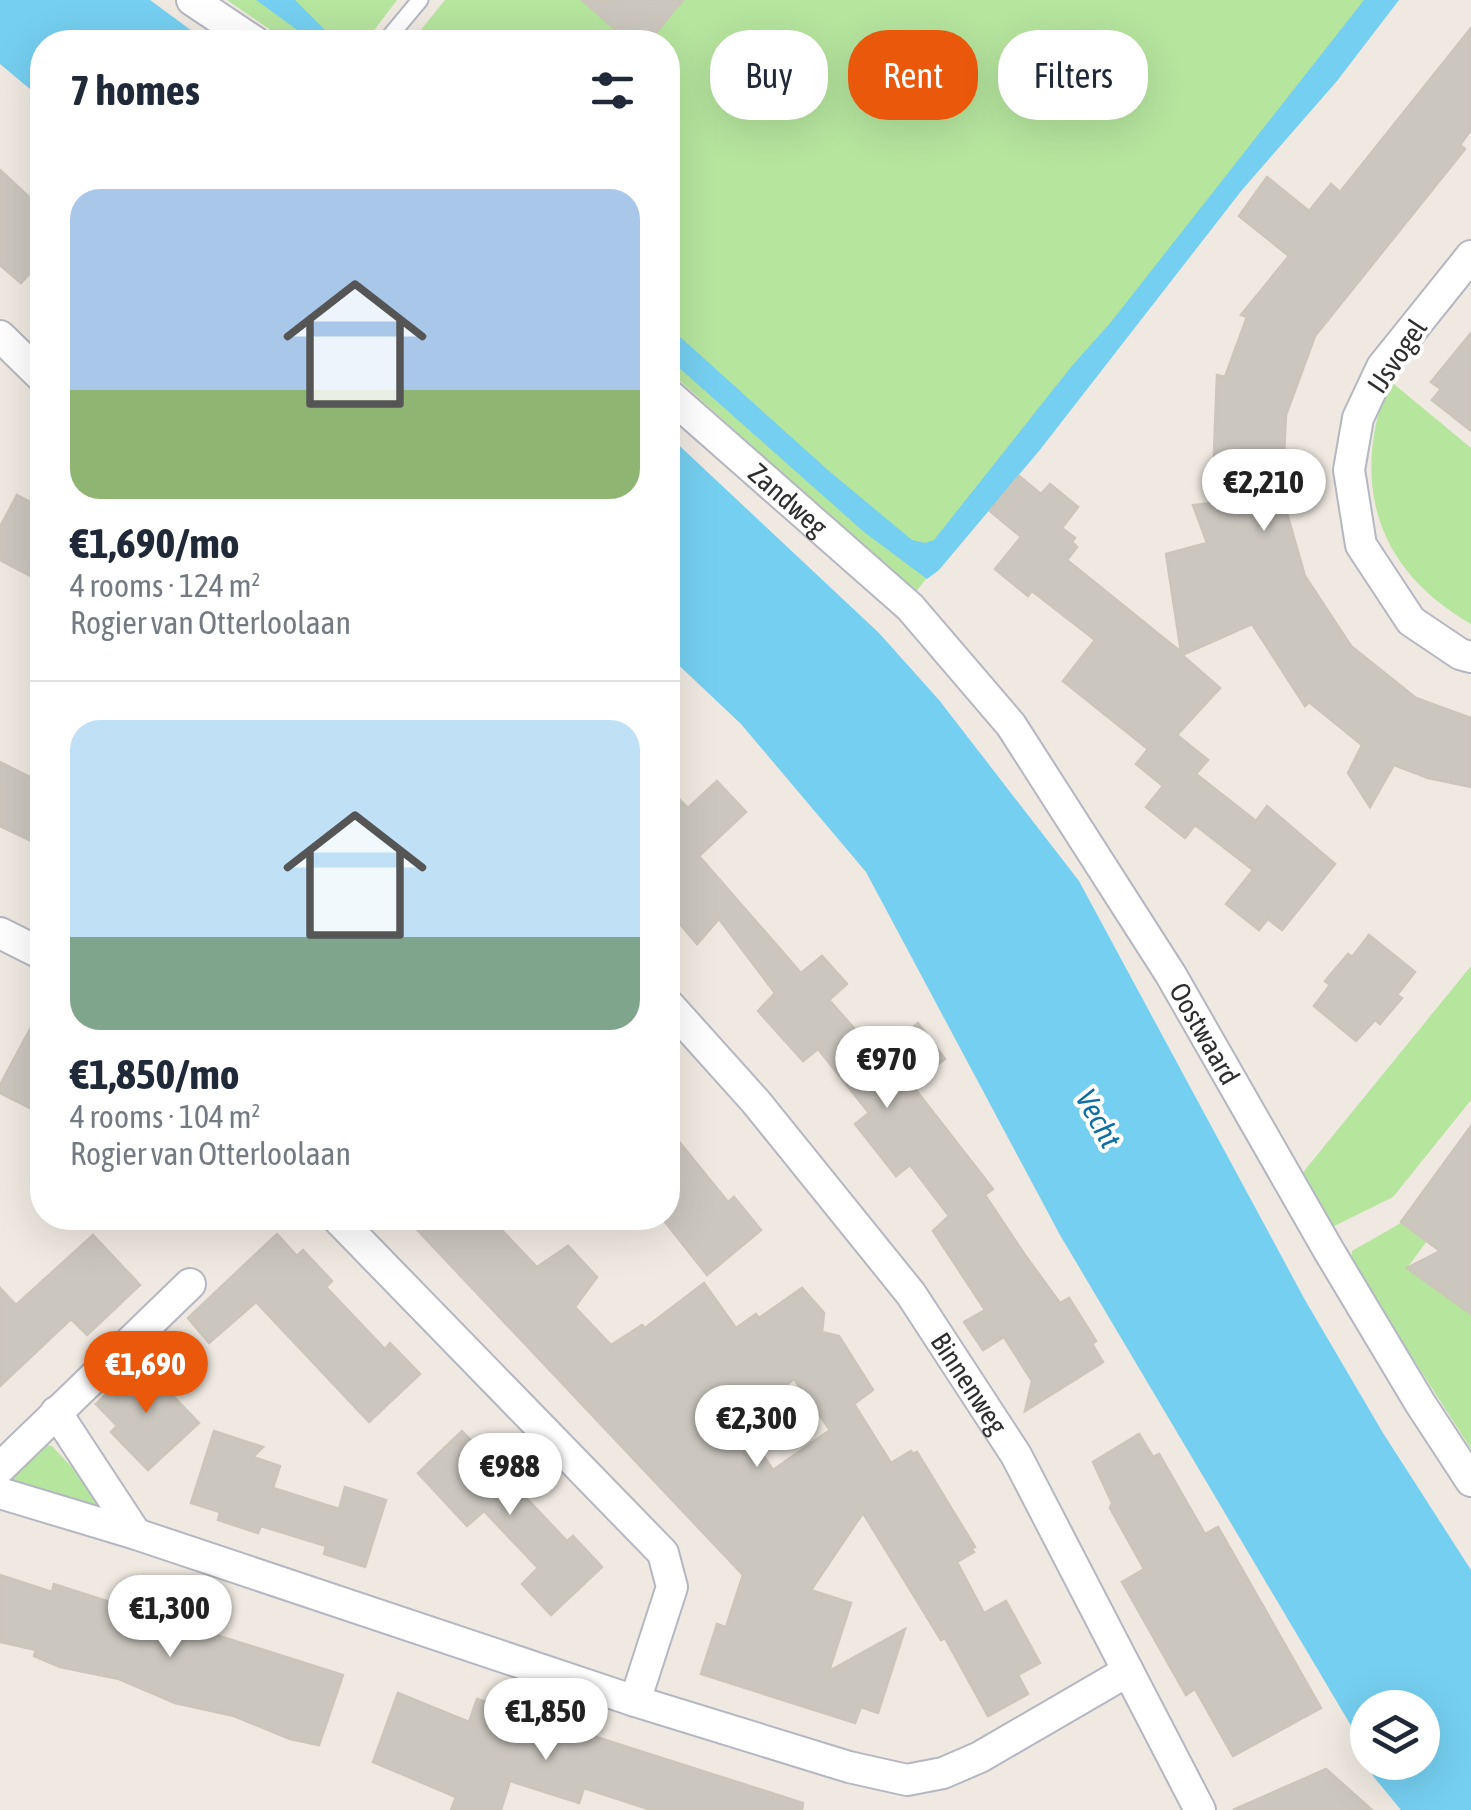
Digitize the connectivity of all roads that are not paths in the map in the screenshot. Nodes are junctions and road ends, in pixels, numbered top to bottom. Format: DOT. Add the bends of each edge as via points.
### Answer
graph roads {
  1 [pos="192,0"];
  2 [pos="420,0"];
  3 [pos="236,30"];
  4 [pos="395,30"];
  5 [pos="1471,256"];
  6 [pos="0,336"];
  7 [pos="30,365"];
  8 [pos="680,405"];
  9 [pos="910,606"];
  10 [pos="1471,657"];
  11 [pos="0,932"];
  12 [pos="30,948"];
  13 [pos="680,1017"];
  14 [pos="349,1230"];
  15 [pos="190,1284"];
  16 [pos="56,1412"];
  17 [pos="0,1468"];
  18 [pos="1471,1481"];
  19 [pos="0,1493"];
  20 [pos="136,1534"];
  21 [pos="1128,1671"];
  22 [pos="636,1701"];
  23 [pos="1200,1810"];
  1 -- 3 [label="street"];
  2 -- 4 [label="lane"];
  5 -- 10 [label="street, IJsvogel" via="1382,368 1358,418 1349,470 1361,546 1411,620"];
  6 -- 7 [label="street"];
  8 -- 9 [label="street, Zandweg"];
  9 -- 18 [label="street, Oostwaard" via="1022,742 1171,975"];
  11 -- 12 [label="street"];
  13 -- 21 [label="street, Binnenweg" via="911,1294 1016,1455"];
  14 -- 22 [label="street" via="663,1553 672,1586"];
  15 -- 16 [label="street"];
  16 -- 17 [label="street"];
  16 -- 20 [label="street"];
  19 -- 20 [label="street"];
  20 -- 22 [label="street"];
  21 -- 22 [label="street" via="980,1757 908,1780"];
  21 -- 23 [label="street, Binnenweg"];
}
